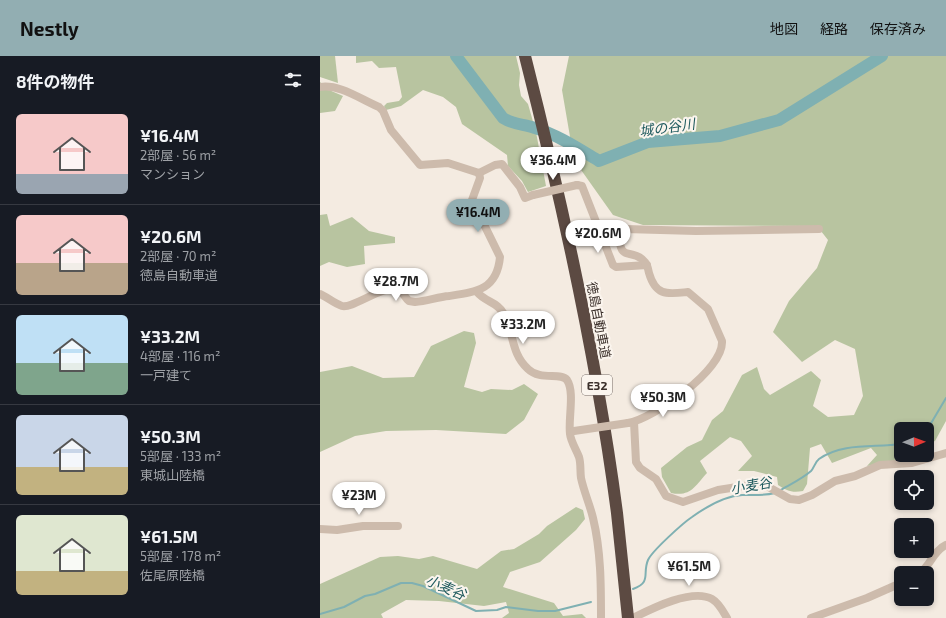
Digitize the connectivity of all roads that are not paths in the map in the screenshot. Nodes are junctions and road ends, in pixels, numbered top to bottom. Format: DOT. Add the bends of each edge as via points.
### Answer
graph roads {
  1 [pos="524,56"];
  2 [pos="320,87"];
  3 [pos="479,173"];
  4 [pos="819,229"];
  5 [pos="647,265"];
  6 [pos="477,292"];
  7 [pos="320,294"];
  8 [pos="631,422"];
  9 [pos="572,431"];
  10 [pos="946,453"];
  11 [pos="398,526"];
  12 [pos="320,529"];
  13 [pos="946,545"];
  14 [pos="927,566"];
  15 [pos="894,586"];
  16 [pos="633,617"];
  17 [pos="601,618"];
  18 [pos="727,618"];
  19 [pos="810,618"];
  1 -- 16 [label="highway, 徳島自動車道 / E32" via="550,155 595,374"];
  2 -- 3 [label="street" via="338,87 379,107 391,130 420,165 448,163"];
  3 -- 5 [label="street, bridge" via="502,164 520,187 525,198 577,185 582,186 613,265"];
  3 -- 6 [label="street" via="480,178 472,200 500,257 499,266 490,283"];
  4 -- 5 [label="street" via="625,229 619,232 621,246 626,254 637,256"];
  5 -- 8 [label="street" via="652,284 662,292 688,292 708,309 723,346 701,379 661,407"];
  6 -- 7 [label="street" via="415,302 409,301 396,289 371,294 349,306 342,306"];
  6 -- 9 [label="street" via="496,303 504,314 514,349 525,367 533,374 560,376 566,379 570,388"];
  8 -- 9 [label="street, bridge"];
  8 -- 10 [label="street" via="636,462 656,479 666,496 683,502 718,490 750,485 765,485 790,499 799,500 812,496 835,481 880,465 912,462"];
  9 -- 17 [label="street" via="571,441 579,458 581,478 597,538 602,579"];
  11 -- 12 [label="street"];
  13 -- 14 [label="street" via="936,552"];
  15 -- 19 [label="street"];
  16 -- 18 [label="street" via="678,599 700,596 718,603"];
}
